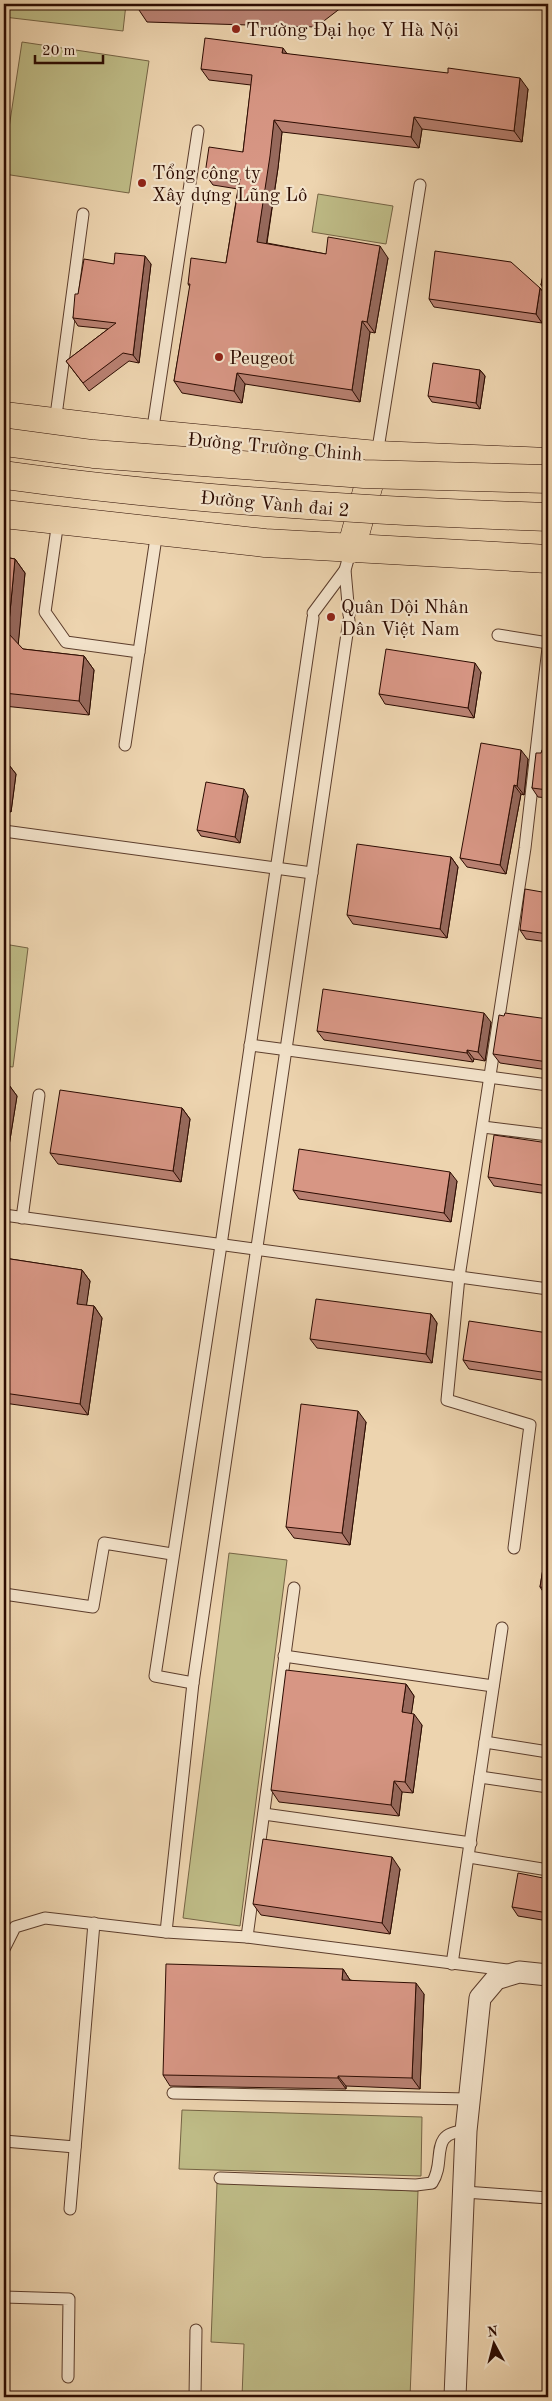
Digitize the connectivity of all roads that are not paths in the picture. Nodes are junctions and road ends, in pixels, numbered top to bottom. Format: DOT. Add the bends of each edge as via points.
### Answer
graph roads {
  1 [pos="198,131"];
  2 [pos="420,185"];
  3 [pos="83,214"];
  4 [pos="4,416"];
  5 [pos="54,423"];
  6 [pos="152,434"];
  7 [pos="4,442"];
  8 [pos="377,455"];
  9 [pos="548,462"];
  10 [pos="4,475"];
  11 [pos="548,479"];
  12 [pos="4,514"];
  13 [pos="548,517"];
  14 [pos="58,521"];
  15 [pos="157,532"];
  16 [pos="548,559"];
  17 [pos="348,560"];
  18 [pos="498,635"];
  19 [pos="548,643"];
  20 [pos="548,648"];
  21 [pos="139,652"];
  22 [pos="125,745"];
  23 [pos="4,831"];
  24 [pos="275,868"];
  25 [pos="312,873"];
  26 [pos="250,1045"];
  27 [pos="286,1048"];
  28 [pos="490,1078"];
  29 [pos="548,1085"];
  30 [pos="39,1095"];
  31 [pos="482,1128"];
  32 [pos="548,1135"];
  33 [pos="4,1215"];
  34 [pos="22,1218"];
  35 [pos="221,1245"];
  36 [pos="256,1250"];
  37 [pos="459,1277"];
  38 [pos="548,1289"];
  39 [pos="514,1548"];
  40 [pos="172,1554"];
  41 [pos="294,1588"];
  42 [pos="4,1594"];
  43 [pos="502,1628"];
  44 [pos="284,1656"];
  45 [pos="193,1684"];
  46 [pos="493,1686"];
  47 [pos="485,1742"];
  48 [pos="548,1752"];
  49 [pos="480,1777"];
  50 [pos="548,1788"];
  51 [pos="264,1814"];
  52 [pos="471,1843"];
  53 [pos="469,1857"];
  54 [pos="548,1870"];
  55 [pos="94,1923"];
  56 [pos="166,1932"];
  57 [pos="247,1937"];
  58 [pos="4,1949"];
  59 [pos="452,1964"];
  60 [pos="520,1972"];
  61 [pos="548,1975"];
  62 [pos="173,2094"];
  63 [pos="469,2099"];
  64 [pos="466,2131"];
  65 [pos="4,2141"];
  66 [pos="75,2147"];
  67 [pos="220,2178"];
  68 [pos="465,2192"];
  69 [pos="548,2198"];
  70 [pos="70,2209"];
  71 [pos="4,2297"];
  72 [pos="196,2330"];
  73 [pos="68,2377"];
  74 [pos="195,2397"];
  75 [pos="456,2397"];
  1 -- 6 [label="lane"];
  2 -- 8 [label="lane"];
  3 -- 5 [label="lane"];
  4 -- 5 [label="main road, Đường Trường Chinh"];
  5 -- 6 [label="main road, Đường Trường Chinh"];
  6 -- 8 [label="main road, Đường Trường Chinh"];
  7 -- 11 [label="main road, Đường Vành đai 2, bridge" via="93,454 364,474"];
  8 -- 9 [label="main road, Đường Trường Chinh"];
  8 -- 17 [label="main road"];
  10 -- 13 [label="main road, Đường Vành đai 2, bridge" via="88,487 361,510"];
  12 -- 14 [label="main road"];
  14 -- 15 [label="main road"];
  14 -- 21 [label="lane" via="45,612 66,642"];
  15 -- 17 [label="main road" via="265,543"];
  15 -- 21 [label="lane"];
  16 -- 17 [label="main road"];
  17 -- 24 [label="lane" via="313,616"];
  17 -- 25 [label="lane" via="349,617"];
  18 -- 19 [label="lane"];
  20 -- 28 [label="lane" via="525,848"];
  21 -- 22 [label="lane"];
  23 -- 24 [label="lane"];
  24 -- 25 [label="lane"];
  24 -- 26 [label="lane"];
  25 -- 27 [label="lane"];
  26 -- 27 [label="lane"];
  26 -- 35 [label="lane"];
  27 -- 28 [label="lane"];
  27 -- 36 [label="lane"];
  28 -- 29 [label="lane"];
  28 -- 31 [label="lane"];
  30 -- 34 [label="lane"];
  31 -- 32 [label="lane"];
  31 -- 37 [label="lane"];
  33 -- 34 [label="lane"];
  34 -- 35 [label="lane"];
  35 -- 36 [label="lane"];
  35 -- 40 [label="lane"];
  36 -- 37 [label="lane"];
  36 -- 45 [label="lane"];
  37 -- 38 [label="lane"];
  37 -- 39 [label="lane" via="447,1400 530,1425"];
  40 -- 42 [label="lane" via="104,1543 93,1607"];
  40 -- 45 [label="lane" via="155,1676"];
  41 -- 44 [label="lane"];
  43 -- 46 [label="lane"];
  44 -- 46 [label="lane"];
  44 -- 51 [label="lane"];
  45 -- 56 [label="lane"];
  46 -- 47 [label="lane"];
  47 -- 48 [label="lane"];
  47 -- 49 [label="lane"];
  49 -- 50 [label="lane"];
  49 -- 52 [label="lane"];
  51 -- 52 [label="lane"];
  51 -- 57 [label="lane"];
  52 -- 53 [label="lane"];
  53 -- 54 [label="lane"];
  53 -- 59 [label="lane"];
  55 -- 56 [label="lane"];
  55 -- 58 [label="lane" via="45,1918 15,1927"];
  55 -- 66 [label="lane"];
  56 -- 57 [label="lane"];
  57 -- 59 [label="lane"];
  59 -- 60 [label="lane"];
  60 -- 61 [label="street"];
  60 -- 63 [label="street" via="496,1979 480,1998"];
  62 -- 63 [label="lane"];
  63 -- 64 [label="street"];
  64 -- 67 [label="lane" via="454,2131 444,2137 440,2145 438,2175 432,2183"];
  64 -- 68 [label="street"];
  65 -- 66 [label="lane"];
  66 -- 70 [label="lane"];
  68 -- 69 [label="lane"];
  68 -- 75 [label="street"];
  71 -- 73 [label="lane" via="70,2299"];
  72 -- 74 [label="lane"];
}
